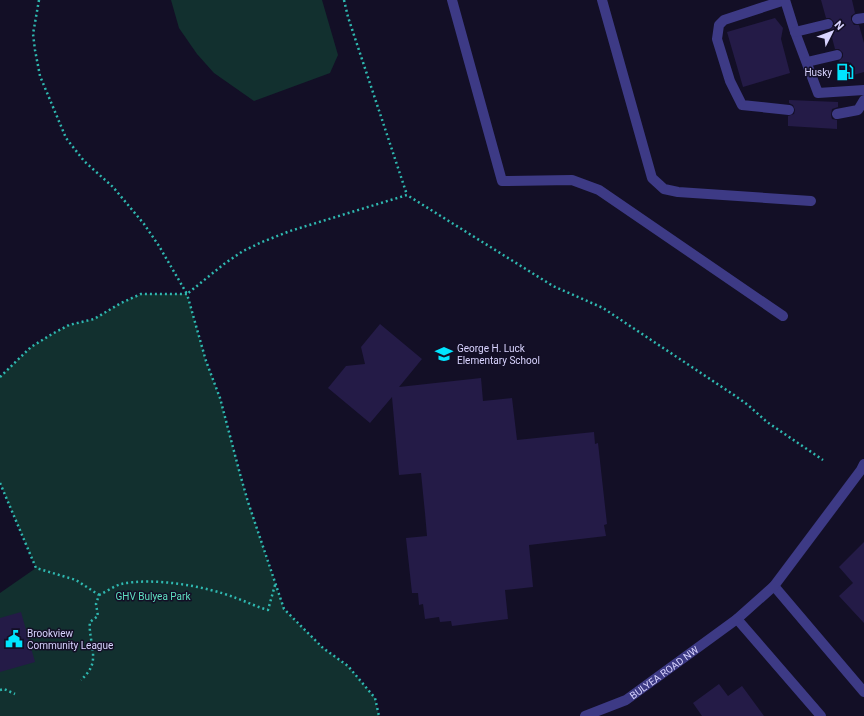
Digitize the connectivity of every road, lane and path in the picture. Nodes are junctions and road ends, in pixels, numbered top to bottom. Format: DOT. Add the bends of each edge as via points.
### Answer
graph roads {
  1 [pos="39,0"];
  2 [pos="344,0"];
  3 [pos="452,0"];
  4 [pos="602,0"];
  5 [pos="785,0"];
  6 [pos="828,24"];
  7 [pos="795,32"];
  8 [pos="837,55"];
  9 [pos="807,62"];
  10 [pos="864,90"];
  11 [pos="864,100"];
  12 [pos="789,110"];
  13 [pos="837,114"];
  14 [pos="407,195"];
  15 [pos="812,201"];
  16 [pos="187,294"];
  17 [pos="783,316"];
  18 [pos="0,377"];
  19 [pos="823,460"];
  20 [pos="863,469"];
  21 [pos="0,483"];
  22 [pos="276,584"];
  23 [pos="774,586"];
  24 [pos="99,595"];
  25 [pos="737,619"];
  26 [pos="81,680"];
  27 [pos="0,690"];
  28 [pos="864,692"];
  29 [pos="15,694"];
  30 [pos="379,716"];
  31 [pos="585,716"];
  32 [pos="821,716"];
  1 -- 16 [label="path" via="33,34 40,76 66,138 84,161 113,187 144,224"];
  2 -- 14 [label="path"];
  3 -- 17 [label="street" via="502,180 572,180 599,190"];
  4 -- 15 [label="street" via="652,178 664,189 678,192"];
  5 -- 7 [label="street"];
  5 -- 12 [label="street" via="724,20 719,26 717,39 730,81 742,105"];
  6 -- 7 [label="street"];
  7 -- 9 [label="street"];
  8 -- 9 [label="street"];
  9 -- 10 [label="street" via="818,92"];
  11 -- 13 [label="street" via="858,110"];
  14 -- 16 [label="path" via="262,242 224,264"];
  14 -- 19 [label="path" via="553,286 603,308 734,395 767,422"];
  16 -- 18 [label="path" via="141,294 94,319 69,325 31,347"];
  16 -- 22 [label="path" via="206,361 220,398 248,502"];
  20 -- 23 [label="street, BULYEA ROAD NW"];
  21 -- 24 [label="path" via="36,568 76,580"];
  22 -- 24 [label="path" via="268,610 202,588 169,584 120,584"];
  22 -- 30 [label="path" via="284,609 324,648 348,666 375,698"];
  23 -- 25 [label="street, BULYEA ROAD NW"];
  23 -- 28 [label="street"];
  24 -- 26 [label="path" via="96,604 98,616 90,622 89,630 93,650 92,666"];
  25 -- 31 [label="street, BULYEA ROAD NW" via="626,700"];
  25 -- 32 [label="street"];
  27 -- 29 [label="path"];
}
